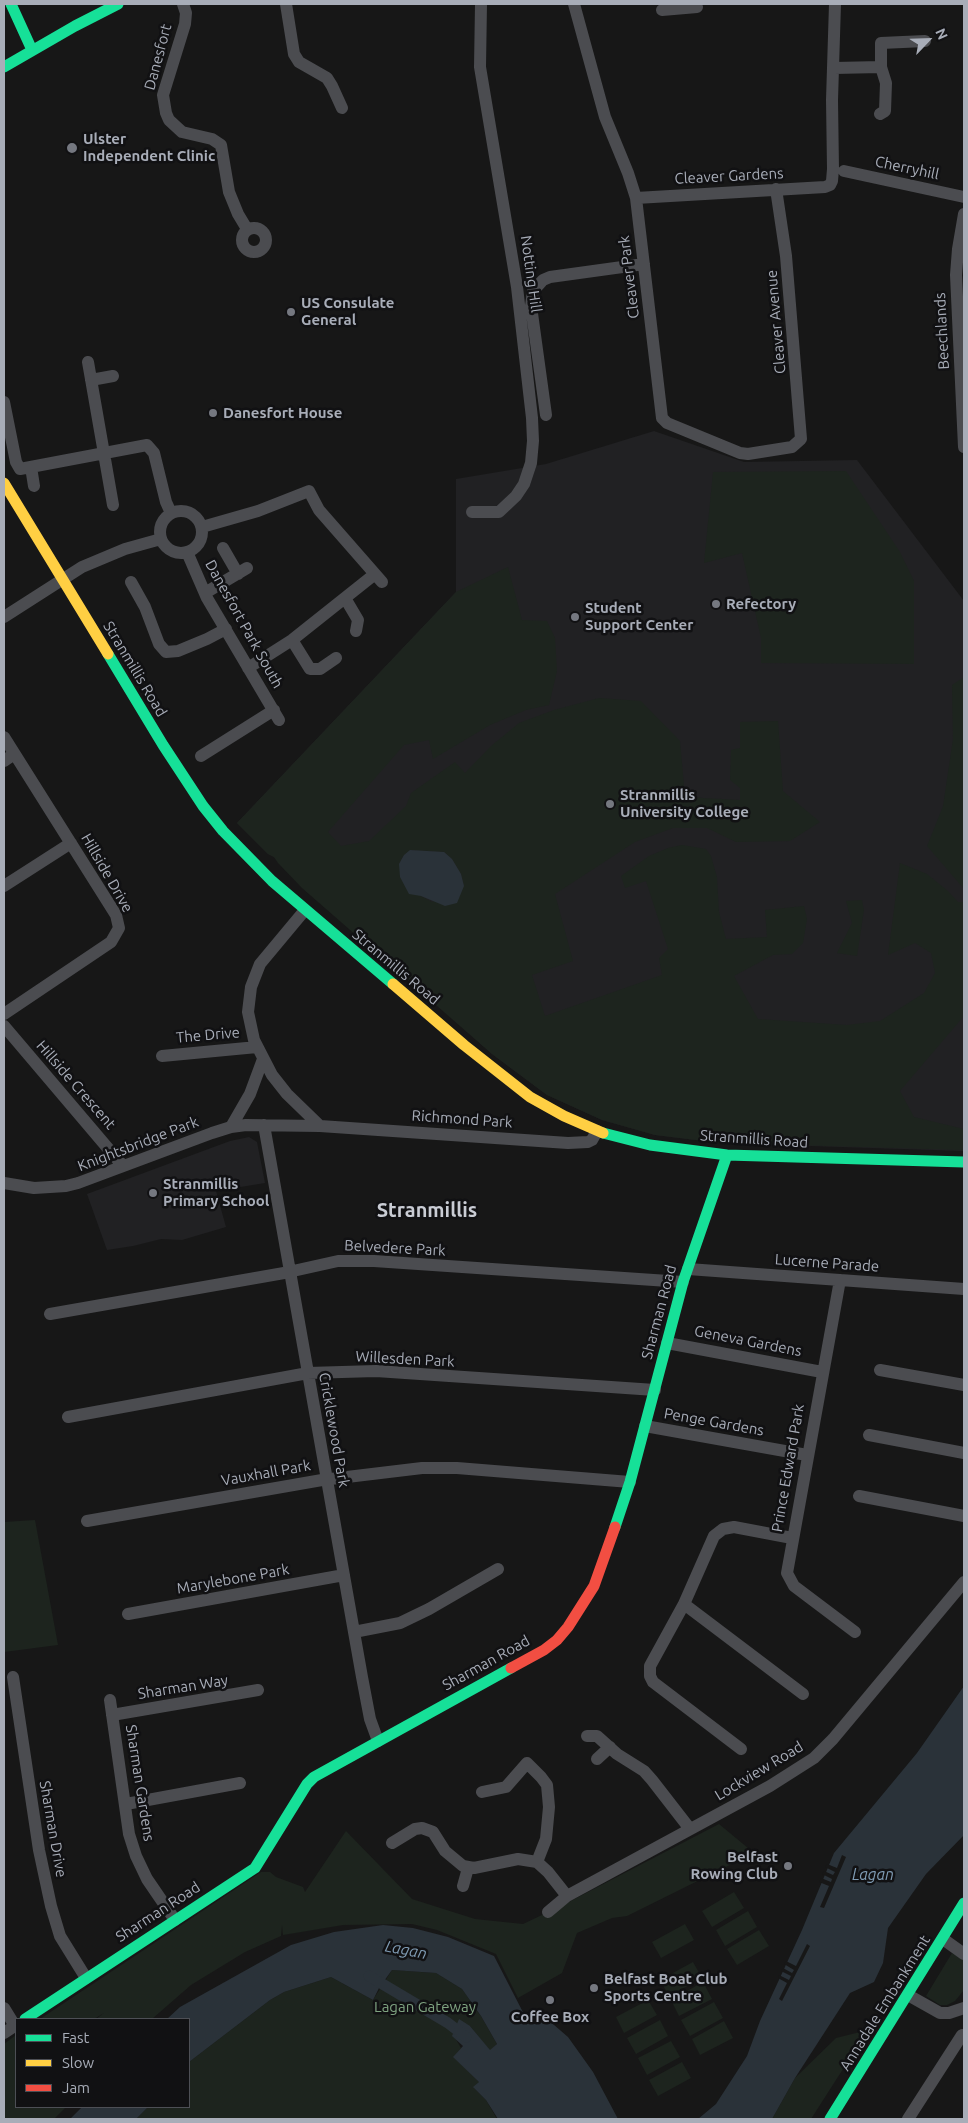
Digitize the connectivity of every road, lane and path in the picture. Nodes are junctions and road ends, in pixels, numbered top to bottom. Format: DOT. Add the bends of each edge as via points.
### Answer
graph roads {
  1 [pos="11,4"];
  2 [pos="118,4"];
  3 [pos="183,4"];
  4 [pos="286,4"];
  5 [pos="481,4"];
  6 [pos="574,4"];
  7 [pos="835,4"];
  8 [pos="683,6"];
  9 [pos="697,7"];
  10 [pos="662,10"];
  11 [pos="925,41"];
  12 [pos="32,50"];
  13 [pos="4,67"];
  14 [pos="881,67"];
  15 [pos="834,68"];
  16 [pos="342,108"];
  17 [pos="880,114"];
  18 [pos="844,172"];
  19 [pos="776,189"];
  20 [pos="964,197"];
  21 [pos="636,198"];
  22 [pos="964,214"];
  23 [pos="247,229"];
  24 [pos="644,264"];
  25 [pos="88,362"];
  26 [pos="113,376"];
  27 [pos="91,380"];
  28 [pos="4,402"];
  29 [pos="546,415"];
  30 [pos="792,447"];
  31 [pos="964,447"];
  32 [pos="104,452"];
  33 [pos="25,468"];
  34 [pos="4,483"];
  35 [pos="34,486"];
  36 [pos="113,505"];
  37 [pos="472,512"];
  38 [pos="171,513"];
  39 [pos="202,527"];
  40 [pos="161,539"];
  41 [pos="223,548"];
  42 [pos="187,552"];
  43 [pos="63,579"];
  44 [pos="130,582"];
  45 [pos="204,593"];
  46 [pos="345,598"];
  47 [pos="4,616"];
  48 [pos="226,629"];
  49 [pos="356,631"];
  50 [pos="292,640"];
  51 [pos="336,658"];
  52 [pos="248,668"];
  53 [pos="4,737"];
  54 [pos="201,756"];
  55 [pos="9,757"];
  56 [pos="71,844"];
  57 [pos="4,886"];
  58 [pos="305,910"];
  59 [pos="4,1014"];
  60 [pos="4,1026"];
  61 [pos="257,1047"];
  62 [pos="162,1056"];
  63 [pos="263,1059"];
  64 [pos="264,1125"];
  65 [pos="320,1126"];
  66 [pos="231,1127"];
  67 [pos="598,1131"];
  68 [pos="727,1155"];
  69 [pos="964,1162"];
  70 [pos="123,1166"];
  71 [pos="4,1183"];
  72 [pos="688,1269"];
  73 [pos="290,1272"];
  74 [pos="840,1280"];
  75 [pos="683,1282"];
  76 [pos="964,1289"];
  77 [pos="50,1314"];
  78 [pos="668,1343"];
  79 [pos="880,1370"];
  80 [pos="822,1372"];
  81 [pos="308,1373"];
  82 [pos="964,1385"];
  83 [pos="655,1390"];
  84 [pos="68,1417"];
  85 [pos="645,1426"];
  86 [pos="869,1435"];
  87 [pos="964,1453"];
  88 [pos="807,1456"];
  89 [pos="326,1479"];
  90 [pos="630,1482"];
  91 [pos="859,1496"];
  92 [pos="964,1516"];
  93 [pos="87,1521"];
  94 [pos="792,1538"];
  95 [pos="498,1569"];
  96 [pos="344,1575"];
  97 [pos="964,1582"];
  98 [pos="684,1604"];
  99 [pos="128,1614"];
  100 [pos="354,1632"];
  101 [pos="854,1632"];
  102 [pos="13,1677"];
  103 [pos="258,1690"];
  104 [pos="803,1694"];
  105 [pos="110,1700"];
  106 [pos="112,1715"];
  107 [pos="587,1736"];
  108 [pos="378,1741"];
  109 [pos="610,1747"];
  110 [pos="741,1749"];
  111 [pos="597,1759"];
  112 [pos="240,1784"];
  113 [pos="482,1792"];
  114 [pos="126,1804"];
  115 [pos="690,1829"];
  116 [pos="392,1842"];
  117 [pos="537,1862"];
  118 [pos="468,1868"];
  119 [pos="463,1886"];
  120 [pos="567,1896"];
  121 [pos="964,1903"];
  122 [pos="548,1912"];
  123 [pos="175,1920"];
  124 [pos="943,1939"];
  125 [pos="964,1954"];
  126 [pos="86,1978"];
  127 [pos="908,1995"];
  128 [pos="4,2008"];
  129 [pos="964,2008"];
  130 [pos="26,2018"];
  131 [pos="15,2019"];
  132 [pos="15,2026"];
  133 [pos="4,2033"];
  134 [pos="962,2034"];
  135 [pos="830,2119"];
  136 [pos="908,2119"];
  1 -- 12 [label="street"];
  2 -- 12 [label="street"];
  3 -- 23 [label="street, Danesfort" via="185,24 163,95 166,113 182,132 212,139 221,145 229,192"];
  4 -- 16 [label="street" via="294,54 299,62 327,78"];
  5 -- 37 [label="street, Notting Hill" via="480,67 514,267 533,441 524,484 516,496 499,512"];
  6 -- 21 [label="street, Cleaver Park" via="605,117"];
  7 -- 15 [label="street"];
  8 -- 9 [label="street"];
  8 -- 10 [label="street"];
  11 -- 14 [label="street" via="881,43"];
  12 -- 13 [label="street"];
  14 -- 15 [label="street"];
  14 -- 17 [label="street" via="886,83 885,111"];
  15 -- 19 [label="street, Cleaver Gardens" via="832,180 825,187"];
  18 -- 20 [label="street, Cherryhill"];
  19 -- 21 [label="street, Cleaver Gardens"];
  19 -- 30 [label="street, Cleaver Avenue" via="786,256 802,432 801,439"];
  21 -- 24 [label="street, Cleaver Park"];
  22 -- 31 [label="street, Beechlands" via="956,275"];
  24 -- 29 [label="street" via="550,277 533,291 531,306"];
  24 -- 30 [label="street, Cleaver Park" via="662,418 667,423 740,453"];
  25 -- 27 [label="street"];
  26 -- 27 [label="street"];
  27 -- 32 [label="street"];
  28 -- 33 [label="street" via="16,462"];
  32 -- 33 [label="street"];
  32 -- 36 [label="street"];
  32 -- 38 [label="street" via="142,445 151,448"];
  33 -- 35 [label="street"];
  34 -- 43 [label="street, Stranmillis Road"];
  38 -- 39 [label="street" via="188,512"];
  38 -- 40 [label="street" via="162,521"];
  39 -- 42 [label="street" via="198,545"];
  39 -- 46 [label="street" via="258,512 309,491 319,510 379,578"];
  40 -- 42 [label="street" via="174,552"];
  40 -- 43 [label="street" via="102,558"];
  41 -- 45 [label="street" via="243,571"];
  42 -- 45 [label="street, Danesfort Park South"];
  43 -- 47 [label="street"];
  43 -- 58 [label="street, Stranmillis Road" via="203,806 250,860"];
  44 -- 48 [label="street" via="145,608 159,644 166,652 178,651"];
  45 -- 48 [label="street, Danesfort Park South"];
  46 -- 49 [label="street" via="358,620"];
  46 -- 50 [label="street"];
  48 -- 52 [label="street, Danesfort Park South"];
  50 -- 51 [label="street" via="310,668 320,669"];
  50 -- 52 [label="street"];
  52 -- 54 [label="street, Danesfort Park South" via="276,715"];
  53 -- 55 [label="street, Hillside Drive"];
  55 -- 56 [label="street, Hillside Drive"];
  56 -- 57 [label="street"];
  56 -- 59 [label="street, Hillside Drive" via="116,915 119,928 111,942"];
  58 -- 61 [label="street" via="268,953 255,976 248,1012"];
  58 -- 67 [label="street, Stranmillis Road" via="504,1078 530,1097"];
  60 -- 70 [label="street, Hillside Crescent"];
  61 -- 62 [label="street, The Drive"];
  61 -- 63 [label="street"];
  63 -- 65 [label="street" via="286,1094"];
  63 -- 66 [label="street" via="256,1082"];
  64 -- 65 [label="street, Richmond Park"];
  64 -- 66 [label="street, Richmond Park"];
  64 -- 73 [label="street, Cricklewood Park"];
  65 -- 67 [label="street, Richmond Park" via="568,1143 588,1142"];
  66 -- 70 [label="street, Knightsbridge Park"];
  67 -- 68 [label="street, Stranmillis Road" via="650,1145"];
  68 -- 69 [label="street, Stranmillis Road"];
  68 -- 72 [label="street, Sharman Road"];
  70 -- 71 [label="street, Knightsbridge Park" via="66,1186 34,1188"];
  72 -- 74 [label="street, Lucerne Parade"];
  72 -- 75 [label="street, Sharman Road"];
  73 -- 75 [label="street, Belvedere Park" via="338,1262 374,1261"];
  73 -- 77 [label="street, Belvedere Park"];
  73 -- 81 [label="street, Cricklewood Park"];
  74 -- 76 [label="street, Lucerne Parade"];
  74 -- 80 [label="street, Prince Edward Park"];
  75 -- 78 [label="street, Sharman Road"];
  78 -- 80 [label="street, Geneva Gardens"];
  78 -- 83 [label="street, Sharman Road"];
  79 -- 82 [label="street"];
  80 -- 88 [label="street, Prince Edward Park"];
  81 -- 83 [label="street, Willesden Park" via="376,1371"];
  81 -- 84 [label="street, Willesden Park"];
  81 -- 89 [label="street, Cricklewood Park"];
  83 -- 85 [label="street, Sharman Road"];
  85 -- 88 [label="street, Penge Gardens"];
  85 -- 90 [label="street, Sharman Road"];
  86 -- 87 [label="street"];
  88 -- 94 [label="street, Prince Edward Park"];
  89 -- 90 [label="street, Vauxhall Park" via="436,1467"];
  89 -- 93 [label="street, Vauxhall Park"];
  89 -- 96 [label="street, Cricklewood Park"];
  90 -- 108 [label="street, Sharman Road" via="594,1586 557,1640"];
  91 -- 92 [label="street"];
  94 -- 98 [label="street" via="734,1527 718,1532"];
  94 -- 101 [label="street, Prince Edward Park" via="787,1565 789,1580"];
  95 -- 100 [label="street" via="429,1610 400,1623"];
  96 -- 99 [label="street, Marylebone Park"];
  96 -- 100 [label="street, Cricklewood Park"];
  97 -- 115 [label="street, Lockview Road" via="824,1750 792,1772"];
  98 -- 104 [label="street"];
  98 -- 110 [label="street" via="650,1666 650,1676"];
  100 -- 108 [label="street, Cricklewood Park" via="370,1719"];
  102 -- 126 [label="street, Sharman Drive" via="39,1850 51,1906 60,1936"];
  103 -- 106 [label="street, Sharman Way"];
  105 -- 106 [label="street, Sharman Gardens"];
  106 -- 114 [label="street, Sharman Gardens"];
  107 -- 109 [label="street" via="597,1736"];
  108 -- 123 [label="street, Sharman Road" via="314,1777 255,1868"];
  109 -- 111 [label="street"];
  109 -- 115 [label="street" via="652,1780"];
  112 -- 114 [label="street"];
  113 -- 117 [label="street" via="506,1787 527,1763 541,1777 547,1785 549,1807 546,1839"];
  114 -- 123 [label="street, Sharman Gardens" via="136,1856 147,1879"];
  115 -- 120 [label="street, Lockview Road"];
  116 -- 118 [label="street" via="416,1829 428,1829 452,1858"];
  117 -- 118 [label="street" via="518,1859"];
  117 -- 120 [label="street"];
  118 -- 119 [label="street"];
  120 -- 122 [label="street, Lockview Road"];
  121 -- 124 [label="street, Annadale Embankment"];
  123 -- 126 [label="street, Sharman Road"];
  124 -- 125 [label="street"];
  124 -- 127 [label="street, Annadale Embankment"];
  126 -- 130 [label="street, Sharman Road"];
  127 -- 129 [label="street" via="940,2014"];
  127 -- 135 [label="street, Annadale Embankment"];
  128 -- 131 [label="street"];
  132 -- 133 [label="street, Sharman Road"];
  134 -- 136 [label="street"];
}
